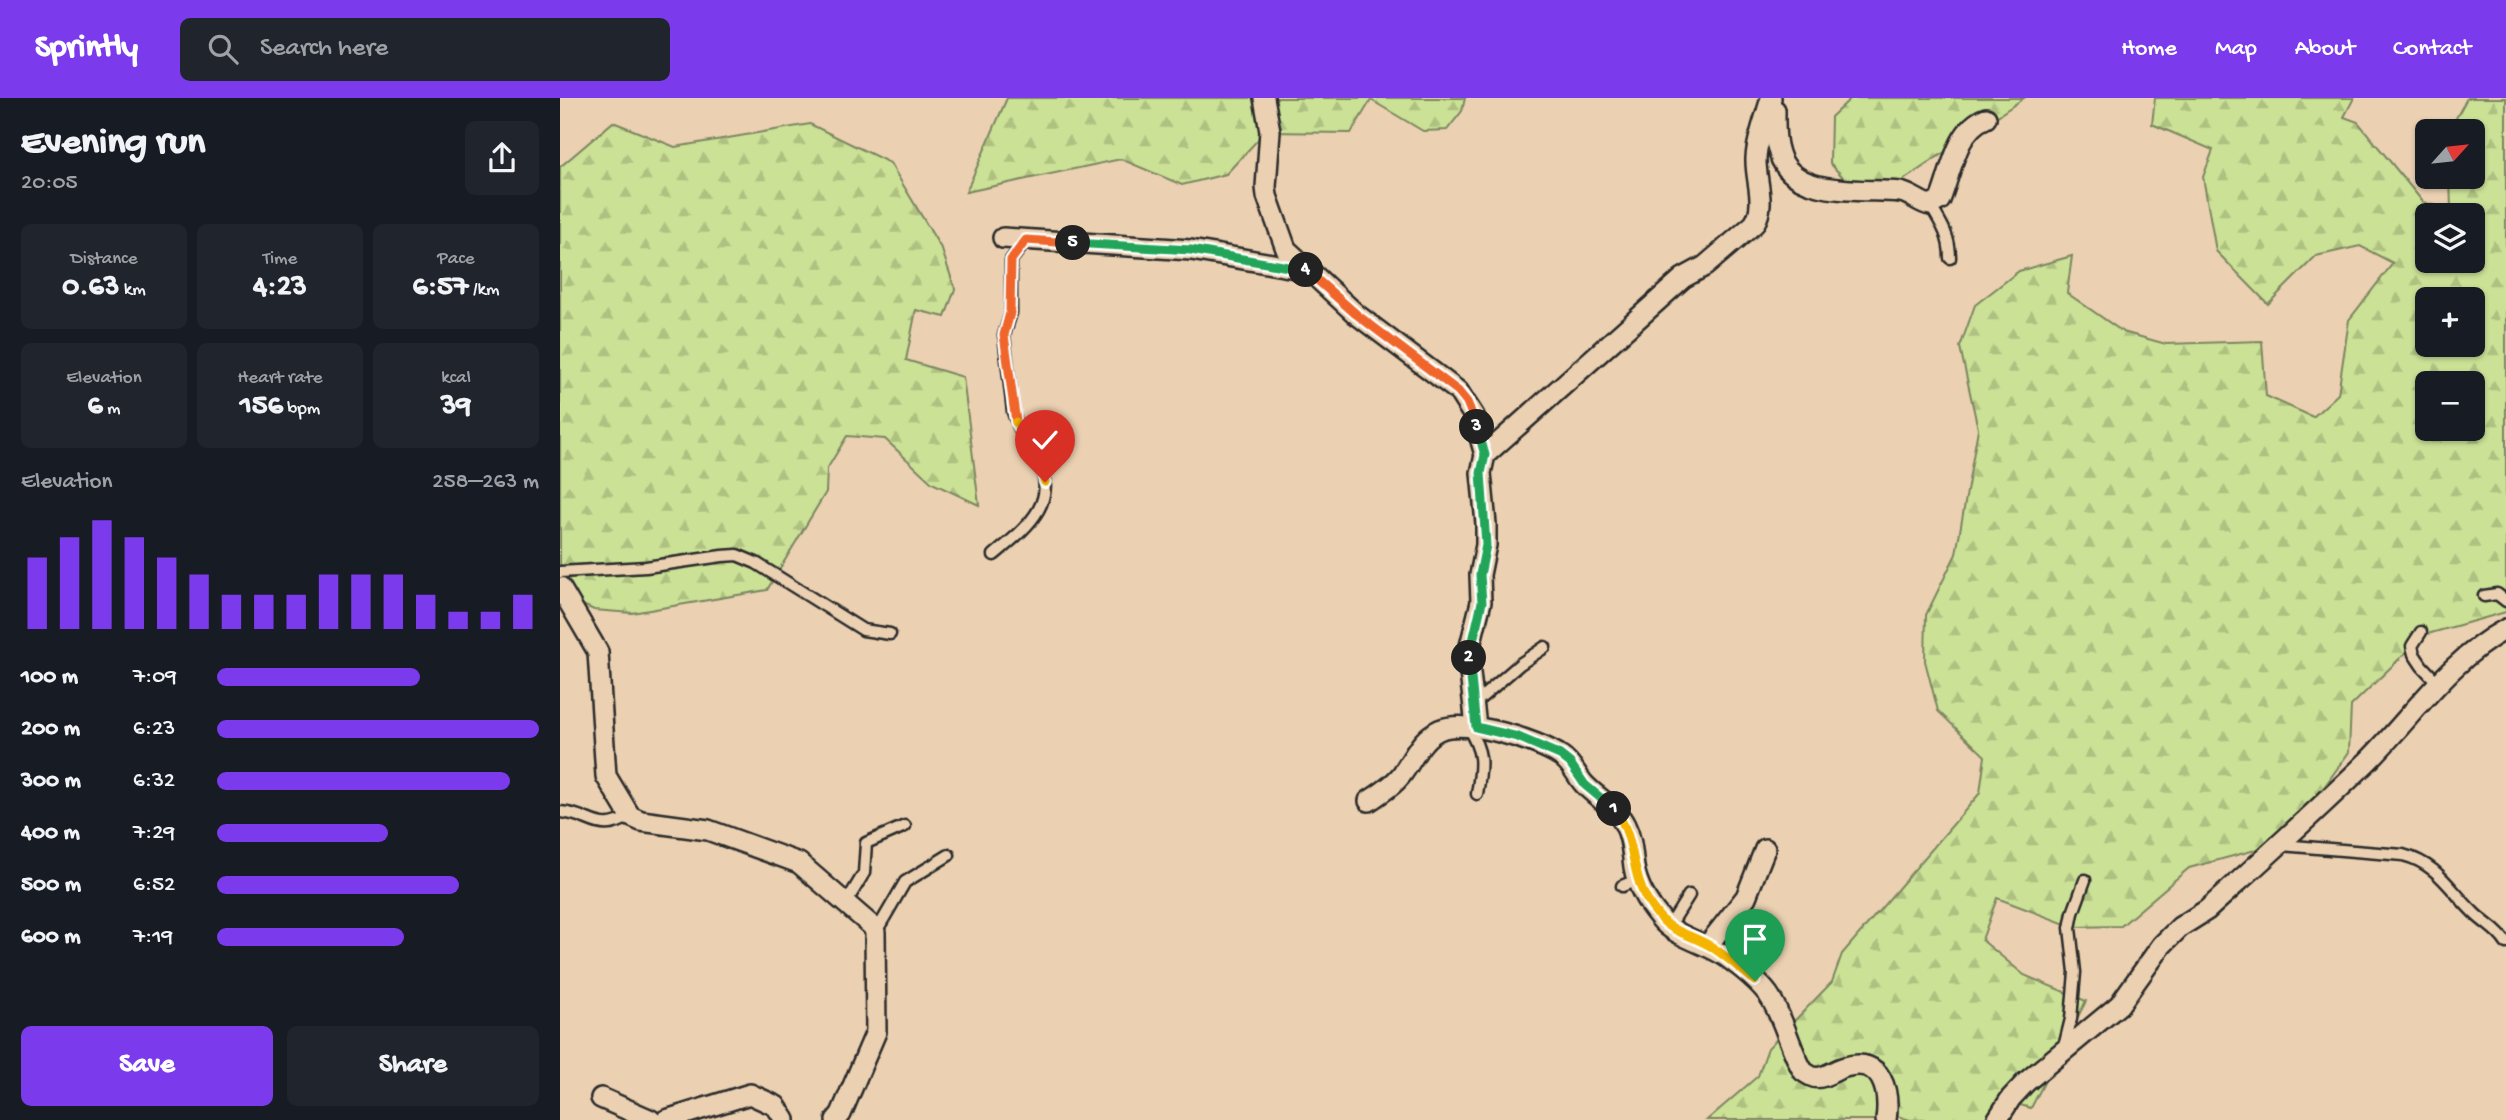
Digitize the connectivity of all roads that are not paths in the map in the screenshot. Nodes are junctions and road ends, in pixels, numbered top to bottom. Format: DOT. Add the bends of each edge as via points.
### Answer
graph roads {
  1 [pos="1264,98"];
  2 [pos="1773,98"];
  3 [pos="1986,118"];
  4 [pos="1930,205"];
  5 [pos="1003,238"];
  6 [pos="1026,240"];
  7 [pos="1950,258"];
  8 [pos="1307,270"];
  9 [pos="1485,455"];
  10 [pos="994,555"];
  11 [pos="560,572"];
  12 [pos="560,587"];
  13 [pos="2484,596"];
  14 [pos="2506,601"];
  15 [pos="2506,629"];
  16 [pos="2421,632"];
  17 [pos="890,634"];
  18 [pos="1545,647"];
  19 [pos="2439,684"];
  20 [pos="1474,705"];
  21 [pos="1471,727"];
  22 [pos="1477,794"];
  23 [pos="1369,801"];
  24 [pos="560,812"];
  25 [pos="630,816"];
  26 [pos="905,826"];
  27 [pos="2277,845"];
  28 [pos="1765,849"];
  29 [pos="949,855"];
  30 [pos="2085,880"];
  31 [pos="1689,895"];
  32 [pos="846,903"];
  33 [pos="1669,927"];
  34 [pos="875,932"];
  35 [pos="1756,936"];
  36 [pos="2506,943"];
  37 [pos="1708,945"];
  38 [pos="1750,976"];
  39 [pos="2063,1052"];
  40 [pos="601,1098"];
  41 [pos="651,1120"];
  42 [pos="666,1120"];
  43 [pos="785,1120"];
  44 [pos="836,1120"];
  45 [pos="1886,1120"];
  46 [pos="1997,1120"];
  1 -- 8 [label="street" via="1270,131 1267,196 1286,249"];
  2 -- 4 [label="street" via="1779,156 1798,178 1812,186 1910,194"];
  2 -- 9 [label="street" via="1756,158 1761,206 1754,224 1705,267 1682,278"];
  3 -- 4 [label="street" via="1968,130 1940,200"];
  4 -- 7 [label="lane" via="1947,232"];
  5 -- 6 [label="street"];
  6 -- 8 [label="street" via="1191,250"];
  6 -- 10 [label="lane" via="1011,260 1010,313 1004,335 1013,412 1041,464 1045,491 1030,525"];
  8 -- 9 [label="street" via="1356,314 1458,391 1474,416"];
  9 -- 20 [label="street" via="1481,473 1486,524 1482,602 1468,654"];
  11 -- 17 [label="lane" via="737,555 863,629"];
  12 -- 25 [label="street" via="598,652 606,776"];
  13 -- 14 [label="lane" via="2497,594"];
  15 -- 19 [label="street" via="2486,640"];
  16 -- 19 [label="lane" via="2412,646 2414,654"];
  18 -- 20 [label="lane"];
  19 -- 27 [label="street" via="2368,761"];
  20 -- 21 [label="street"];
  21 -- 22 [label="lane" via="1481,755"];
  21 -- 23 [label="street" via="1451,726 1430,736 1396,781"];
  21 -- 33 [label="street" via="1518,737 1570,763 1626,827 1633,851 1630,883"];
  24 -- 25 [label="lane" via="607,826"];
  25 -- 32 [label="street" via="708,830 799,863"];
  26 -- 32 [label="lane" via="866,843 864,873"];
  27 -- 36 [label="lane" via="2420,860"];
  27 -- 39 [label="street" via="2207,910 2180,927 2119,1004"];
  28 -- 37 [label="street" via="1745,897"];
  29 -- 34 [label="lane" via="905,882"];
  30 -- 39 [label="lane" via="2070,928 2075,972"];
  31 -- 33 [label="lane"];
  32 -- 34 [label="street"];
  33 -- 37 [label="street"];
  34 -- 44 [label="street" via="876,1032"];
  35 -- 38 [label="lane"];
  37 -- 38 [label="street"];
  38 -- 45 [label="street" via="1768,994 1803,1071 1822,1077 1854,1064 1869,1067 1878,1073 1886,1090"];
  39 -- 46 [label="street" via="2026,1082"];
  40 -- 41 [label="street"];
  42 -- 43 [label="street" via="750,1094 776,1106"];
}
